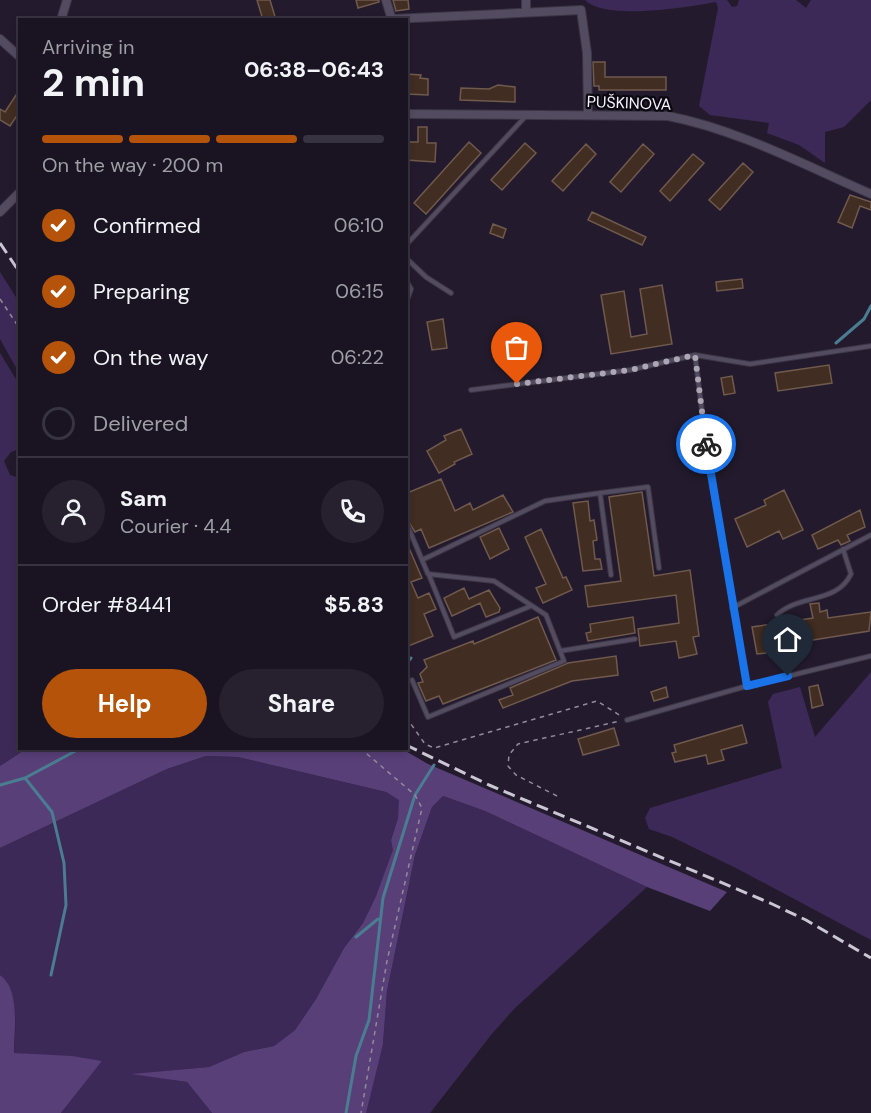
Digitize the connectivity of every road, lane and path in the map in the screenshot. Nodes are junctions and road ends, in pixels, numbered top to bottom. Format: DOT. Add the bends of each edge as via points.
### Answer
graph roads {
  1 [pos="67,0"];
  2 [pos="386,0"];
  3 [pos="526,0"];
  4 [pos="526,12"];
  5 [pos="62,18"];
  6 [pos="392,18"];
  7 [pos="408,18"];
  8 [pos="0,39"];
  9 [pos="18,55"];
  10 [pos="408,114"];
  11 [pos="588,115"];
  12 [pos="525,116"];
  13 [pos="18,194"];
  14 [pos="871,194"];
  15 [pos="1,212"];
  16 [pos="408,243"];
  17 [pos="408,260"];
  18 [pos="408,284"];
  19 [pos="451,293"];
  20 [pos="408,297"];
  21 [pos="0,298"];
  22 [pos="18,326"];
  23 [pos="871,346"];
  24 [pos="695,355"];
  25 [pos="471,390"];
  26 [pos="600,493"];
  27 [pos="408,527"];
  28 [pos="871,535"];
  29 [pos="843,549"];
  30 [pos="422,560"];
  31 [pos="659,568"];
  32 [pos="428,574"];
  33 [pos="611,574"];
  34 [pos="531,606"];
  35 [pos="732,608"];
  36 [pos="777,615"];
  37 [pos="635,639"];
  38 [pos="560,651"];
  39 [pos="871,657"];
  40 [pos="412,680"];
  41 [pos="747,686"];
  42 [pos="408,720"];
  43 [pos="627,720"];
  44 [pos="362,750"];
  45 [pos="557,796"];
  46 [pos="361,1113"];
  1 -- 5 [label="street"];
  2 -- 6 [label="street"];
  3 -- 4 [label="street"];
  4 -- 7 [label="street"];
  4 -- 11 [label="street" via="581,10 587,53"];
  8 -- 9 [label="street"];
  10 -- 12 [label="street, PUŠKINOVA"];
  11 -- 12 [label="street, PUŠKINOVA"];
  11 -- 14 [label="street, PUŠKINOVA" via="668,116 706,124"];
  12 -- 16 [label="lane"];
  13 -- 15 [label="street"];
  17 -- 19 [label="lane"];
  18 -- 20 [label="lane"];
  21 -- 22 [label="path"];
  23 -- 24 [label="lane" via="750,364"];
  24 -- 25 [label="lane" via="630,370"];
  24 -- 35 [label="lane" via="708,468"];
  26 -- 30 [label="lane" via="545,501"];
  26 -- 31 [label="lane" via="648,487"];
  26 -- 33 [label="lane"];
  27 -- 30 [label="lane"];
  28 -- 29 [label="lane"];
  29 -- 35 [label="lane"];
  29 -- 36 [label="lane" via="851,574 846,585 819,598 787,605"];
  30 -- 32 [label="lane"];
  32 -- 34 [label="lane" via="494,581"];
  32 -- 34 [label="lane" via="454,637"];
  34 -- 38 [label="lane" via="546,615"];
  35 -- 41 [label="lane"];
  37 -- 38 [label="lane"];
  38 -- 40 [label="lane" via="564,662 428,717"];
  39 -- 41 [label="lane"];
  41 -- 43 [label="lane"];
  42 -- 43 [label="path" via="425,744 434,748 597,701"];
  43 -- 45 [label="path" via="518,744 509,755 508,766 516,775"];
  44 -- 46 [label="path" via="415,795 422,808 387,961"];
}
